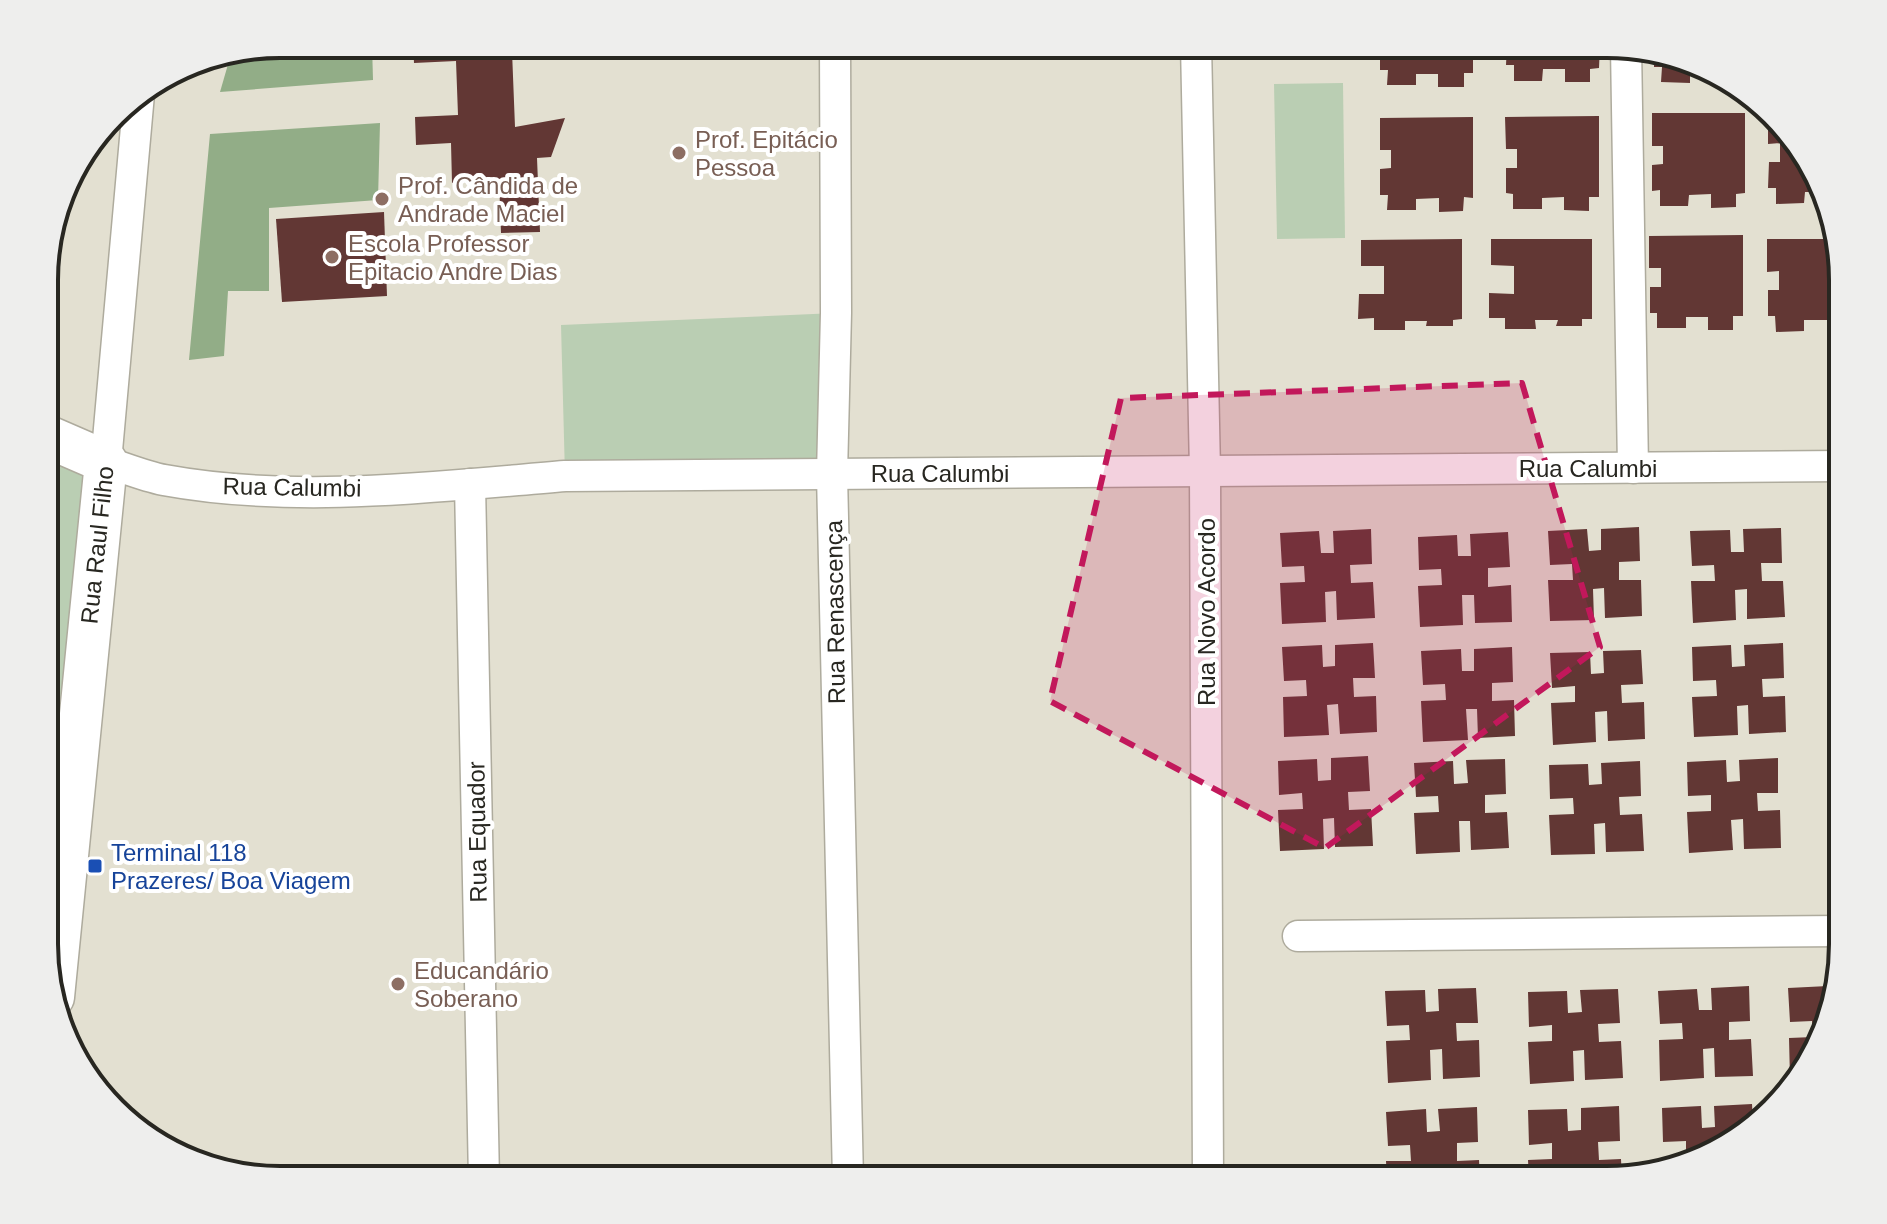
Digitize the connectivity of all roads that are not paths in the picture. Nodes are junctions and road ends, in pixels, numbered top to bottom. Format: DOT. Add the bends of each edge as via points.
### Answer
graph roads {
  1 [pos="835,58"];
  2 [pos="1196,58"];
  3 [pos="1626,59"];
  4 [pos="138,109"];
  5 [pos="58,441"];
  6 [pos="106,462"];
  7 [pos="1829,466"];
  8 [pos="1633,468"];
  9 [pos="1205,471"];
  10 [pos="832,474"];
  11 [pos="470,484"];
  12 [pos="1829,931"];
  13 [pos="1298,936"];
  14 [pos="58,945"];
  15 [pos="484,1166"];
  16 [pos="848,1166"];
  17 [pos="1208,1166"];
  1 -- 10 [label="street, Rua Renascença"];
  2 -- 9 [label="street, Rua Novo Acordo"];
  3 -- 8 [label="street"];
  4 -- 6 [label="street, Rua Raul Filho"];
  5 -- 6 [label="main road, Rua Calumbi"];
  6 -- 11 [label="street, Rua Calumbi" via="162,479 249,490"];
  6 -- 14 [label="main road, Rua Raul Filho"];
  7 -- 8 [label="street, Rua Calumbi"];
  8 -- 9 [label="street, Rua Calumbi"];
  9 -- 10 [label="street, Rua Calumbi"];
  9 -- 17 [label="street, Rua Novo Acordo"];
  10 -- 11 [label="street, Rua Calumbi" via="565,476"];
  10 -- 16 [label="street, Rua Renascença"];
  11 -- 15 [label="street, Rua Equador"];
  12 -- 13 [label="street"];
}
